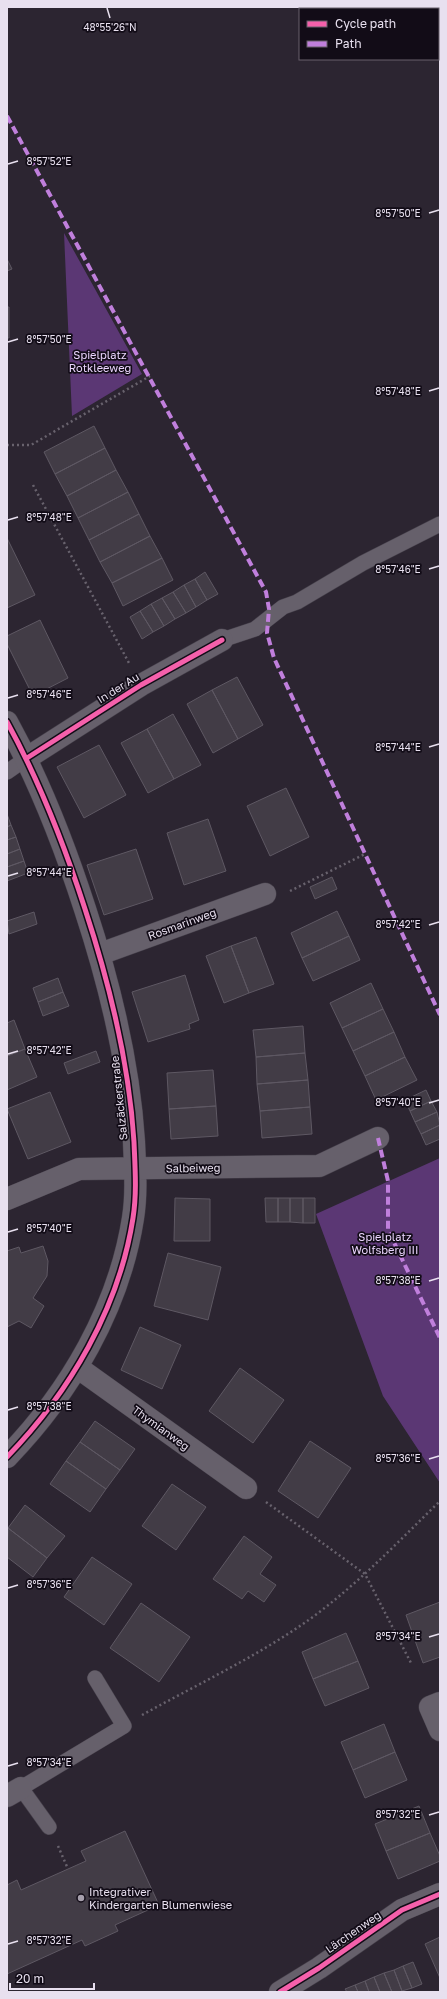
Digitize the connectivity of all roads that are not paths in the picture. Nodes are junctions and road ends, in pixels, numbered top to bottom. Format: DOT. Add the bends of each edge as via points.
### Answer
graph roads {
  1 [pos="440,524"];
  2 [pos="222,640"];
  3 [pos="7,722"];
  4 [pos="27,758"];
  5 [pos="7,772"];
  6 [pos="265,894"];
  7 [pos="100,954"];
  8 [pos="378,1138"];
  9 [pos="135,1169"];
  10 [pos="7,1199"];
  11 [pos="76,1367"];
  12 [pos="7,1457"];
  13 [pos="246,1488"];
  14 [pos="95,1678"];
  15 [pos="440,1703"];
  16 [pos="440,1730"];
  17 [pos="14,1792"];
  18 [pos="49,1827"];
  19 [pos="440,1894"];
  20 [pos="280,1992"];
  1 -- 2 [label="lane, In der Au" via="297,602 283,607 255,629"];
  2 -- 4 [label="street, In der Au" via="141,685"];
  3 -- 4 [label="street, Salzäckerstraße"];
  4 -- 5 [label="lane"];
  4 -- 7 [label="street, Salzäckerstraße" via="65,848"];
  6 -- 7 [label="street, Rosmarinweg"];
  7 -- 9 [label="street, Salzäckerstraße" via="124,1053"];
  8 -- 9 [label="street, Salbeiweg" via="319,1166"];
  9 -- 10 [label="street, Salbeiweg" via="79,1169"];
  9 -- 11 [label="street, Salzäckerstraße" via="134,1216 121,1271 105,1316"];
  11 -- 12 [label="street, Salzäckerstraße" via="22,1442"];
  11 -- 13 [label="street, Thymianweg"];
  14 -- 17 [label="lane" via="124,1726"];
  15 -- 16 [label="street" via="430,1707"];
  17 -- 18 [label="lane"];
  19 -- 20 [label="street, Lärchenweg" via="402,1910 320,1968"];
}
